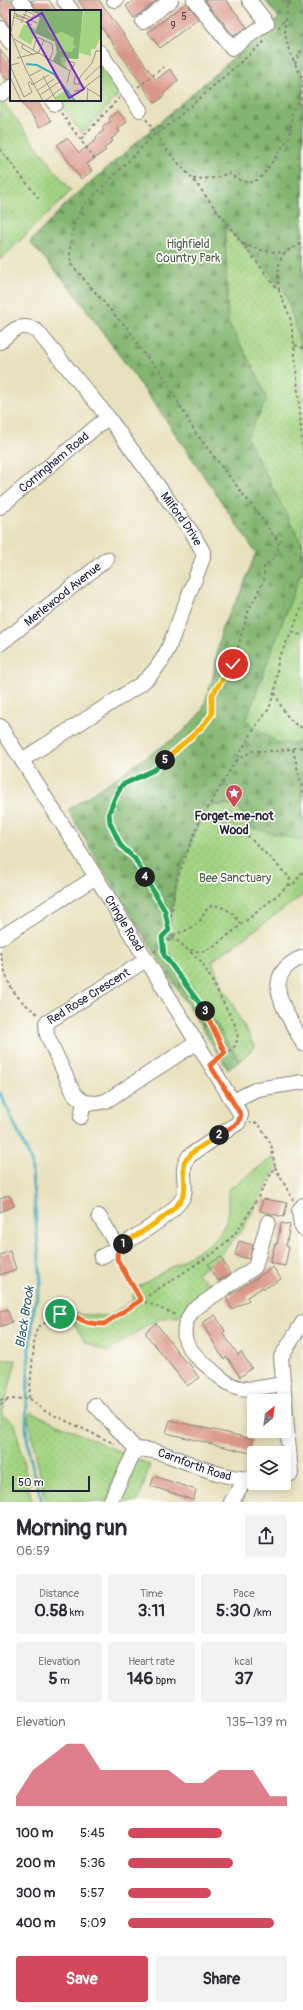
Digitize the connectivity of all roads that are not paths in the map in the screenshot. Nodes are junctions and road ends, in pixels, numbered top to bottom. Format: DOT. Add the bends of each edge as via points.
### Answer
graph roads {
  1 [pos="20,0"];
  2 [pos="64,0"];
  3 [pos="171,0"];
  4 [pos="194,0"];
  5 [pos="249,0"];
  6 [pos="27,10"];
  7 [pos="71,10"];
  8 [pos="143,22"];
  9 [pos="0,28"];
  10 [pos="10,42"];
  11 [pos="101,53"];
  12 [pos="140,110"];
  13 [pos="0,342"];
  14 [pos="108,417"];
  15 [pos="0,507"];
  16 [pos="107,559"];
  17 [pos="0,644"];
  18 [pos="0,726"];
  19 [pos="22,760"];
  20 [pos="96,877"];
  21 [pos="0,938"];
  22 [pos="150,957"];
  23 [pos="303,957"];
  24 [pos="196,1043"];
  25 [pos="303,1044"];
  26 [pos="303,1082"];
  27 [pos="234,1101"];
  28 [pos="84,1102"];
  29 [pos="81,1117"];
  30 [pos="301,1208"];
  31 [pos="99,1216"];
  32 [pos="268,1222"];
  33 [pos="303,1229"];
  34 [pos="118,1248"];
  35 [pos="101,1257"];
  36 [pos="303,1322"];
  37 [pos="284,1384"];
  38 [pos="95,1405"];
  39 [pos="136,1449"];
  40 [pos="293,1474"];
  41 [pos="247,1478"];
  42 [pos="247,1482"];
  43 [pos="110,1502"];
  44 [pos="231,1502"];
  1 -- 6 [label="street"];
  2 -- 7 [label="street"];
  3 -- 8 [label="street"];
  4 -- 5 [label="street" via="232,48 271,27"];
  9 -- 10 [label="street"];
  11 -- 12 [label="street"];
  13 -- 14 [label="street, Milford Drive" via="17,328 30,327 37,331"];
  14 -- 15 [label="street, Corringham Road"];
  14 -- 19 [label="street, Milford Drive" via="196,538 203,552 202,558 168,649 152,674 141,684"];
  16 -- 17 [label="street, Merlewood Avenue"];
  18 -- 19 [label="street, Cringle Road"];
  19 -- 20 [label="street, Cringle Road"];
  20 -- 21 [label="street"];
  20 -- 22 [label="street, Cringle Road"];
  22 -- 24 [label="street, Cringle Road"];
  22 -- 28 [label="street, Red Rose Crescent" via="47,1022 47,1035 74,1094"];
  23 -- 25 [label="street" via="284,968 277,988"];
  24 -- 27 [label="street, Cringle Road"];
  24 -- 28 [label="street" via="106,1101"];
  26 -- 27 [label="street" via="261,1088"];
  27 -- 34 [label="street, Cringle Road" via="241,1115 238,1123 184,1162 182,1198 169,1212"];
  28 -- 29 [label="street"];
  30 -- 33 [label="street"];
  31 -- 34 [label="street"];
  32 -- 37 [label="street" via="255,1267 193,1310 186,1319 184,1335 188,1348 230,1385 242,1389"];
  34 -- 35 [label="street"];
  36 -- 37 [label="street" via="281,1358"];
  37 -- 40 [label="street"];
  38 -- 39 [label="street"];
  39 -- 41 [label="street, Carnforth Road" via="157,1452 214,1472"];
  39 -- 43 [label="street"];
  42 -- 44 [label="street"];
}
